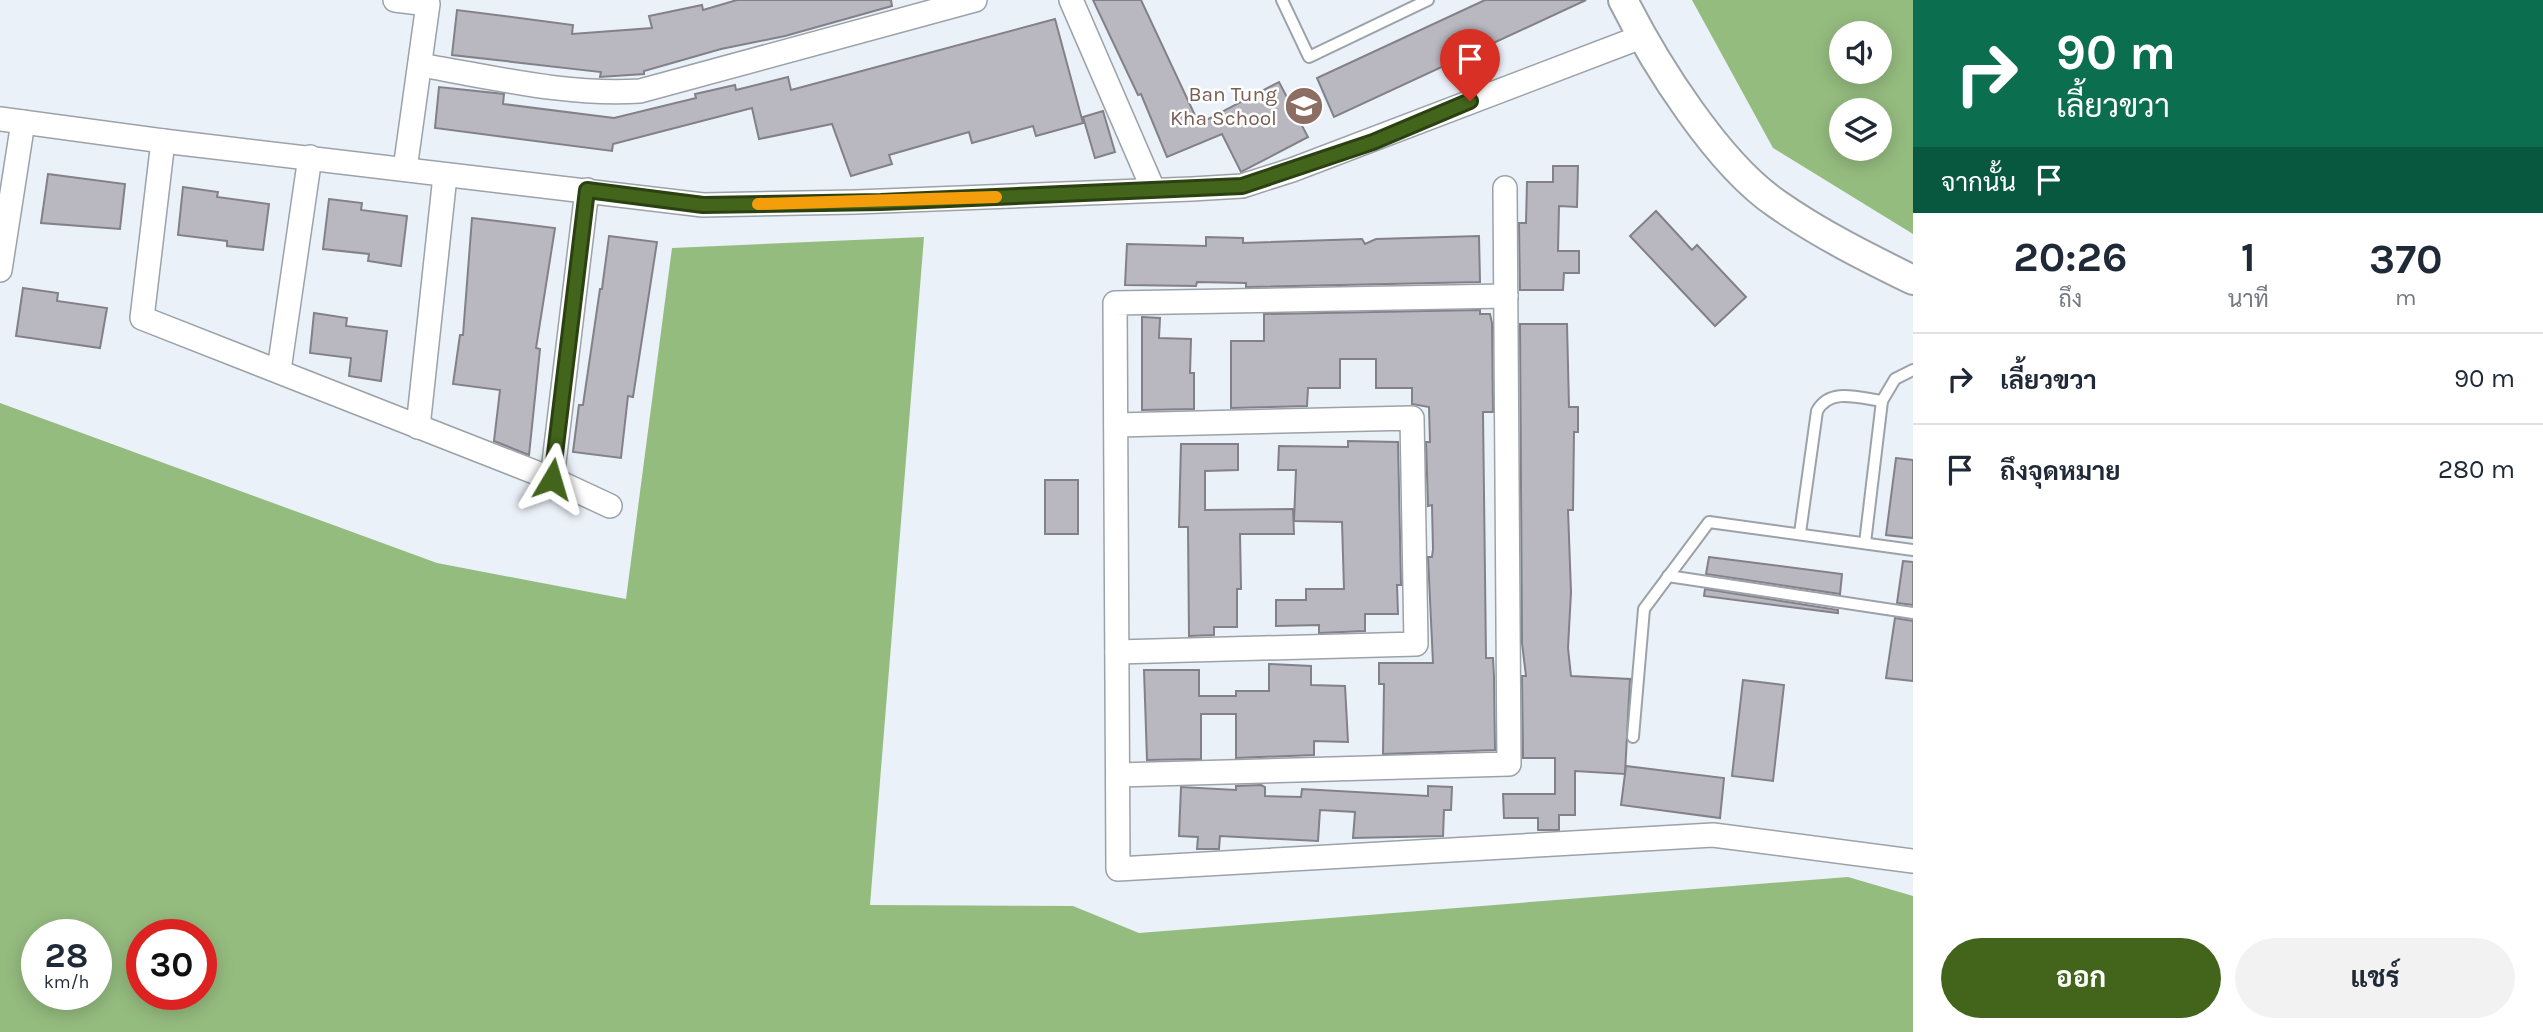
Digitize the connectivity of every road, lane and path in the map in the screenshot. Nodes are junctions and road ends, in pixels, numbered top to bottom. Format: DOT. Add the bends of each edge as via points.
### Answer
graph roads {
  1 [pos="395,0"];
  2 [pos="975,0"];
  3 [pos="1071,0"];
  4 [pos="1282,0"];
  5 [pos="1428,0"];
  6 [pos="1623,0"];
  7 [pos="1641,37"];
  8 [pos="419,65"];
  9 [pos="11,120"];
  10 [pos="163,141"];
  11 [pos="310,158"];
  12 [pos="405,169"];
  13 [pos="445,176"];
  14 [pos="1505,188"];
  15 [pos="1153,189"];
  16 [pos="587,190"];
  17 [pos="0,270"];
  18 [pos="1913,280"];
  19 [pos="1506,296"];
  20 [pos="279,370"];
  21 [pos="1913,370"];
  22 [pos="1882,401"];
  23 [pos="1116,425"];
  24 [pos="418,427"];
  25 [pos="552,479"];
  26 [pos="610,506"];
  27 [pos="1800,533"];
  28 [pos="1866,543"];
  29 [pos="1913,550"];
  30 [pos="1668,576"];
  31 [pos="1913,613"];
  32 [pos="1117,652"];
  33 [pos="1633,737"];
  34 [pos="1118,775"];
  35 [pos="1858,853"];
  36 [pos="1913,861"];
  37 [pos="1913,877"];
  1 -- 8 [label="street" via="428,4"];
  2 -- 8 [label="street" via="640,91 571,90"];
  3 -- 15 [label="street"];
  4 -- 5 [label="lane" via="1309,57"];
  6 -- 7 [label="street"];
  7 -- 15 [label="street" via="1373,142 1242,186"];
  7 -- 18 [label="street" via="1713,144 1774,203"];
  8 -- 12 [label="street"];
  9 -- 10 [label="street"];
  9 -- 17 [label="street"];
  10 -- 11 [label="street"];
  10 -- 20 [label="street" via="142,317"];
  11 -- 12 [label="street"];
  11 -- 20 [label="street"];
  12 -- 13 [label="street"];
  13 -- 16 [label="street"];
  13 -- 24 [label="street"];
  14 -- 19 [label="street"];
  15 -- 16 [label="street" via="703,205"];
  16 -- 25 [label="street"];
  19 -- 23 [label="street" via="1115,303"];
  19 -- 34 [label="street" via="1509,764"];
  20 -- 24 [label="street"];
  21 -- 22 [label="lane" via="1895,379"];
  22 -- 27 [label="lane" via="1837,395 1821,403"];
  22 -- 28 [label="lane"];
  23 -- 32 [label="street"];
  23 -- 32 [label="street" via="1412,418 1416,644"];
  24 -- 25 [label="street"];
  25 -- 26 [label="street"];
  27 -- 28 [label="lane"];
  27 -- 30 [label="lane" via="1709,522"];
  28 -- 29 [label="lane"];
  30 -- 31 [label="lane"];
  30 -- 33 [label="lane" via="1644,609"];
  32 -- 34 [label="street"];
  34 -- 35 [label="street" via="1118,869 1713,835"];
  35 -- 36 [label="street"];
  35 -- 37 [label="street"];
}
